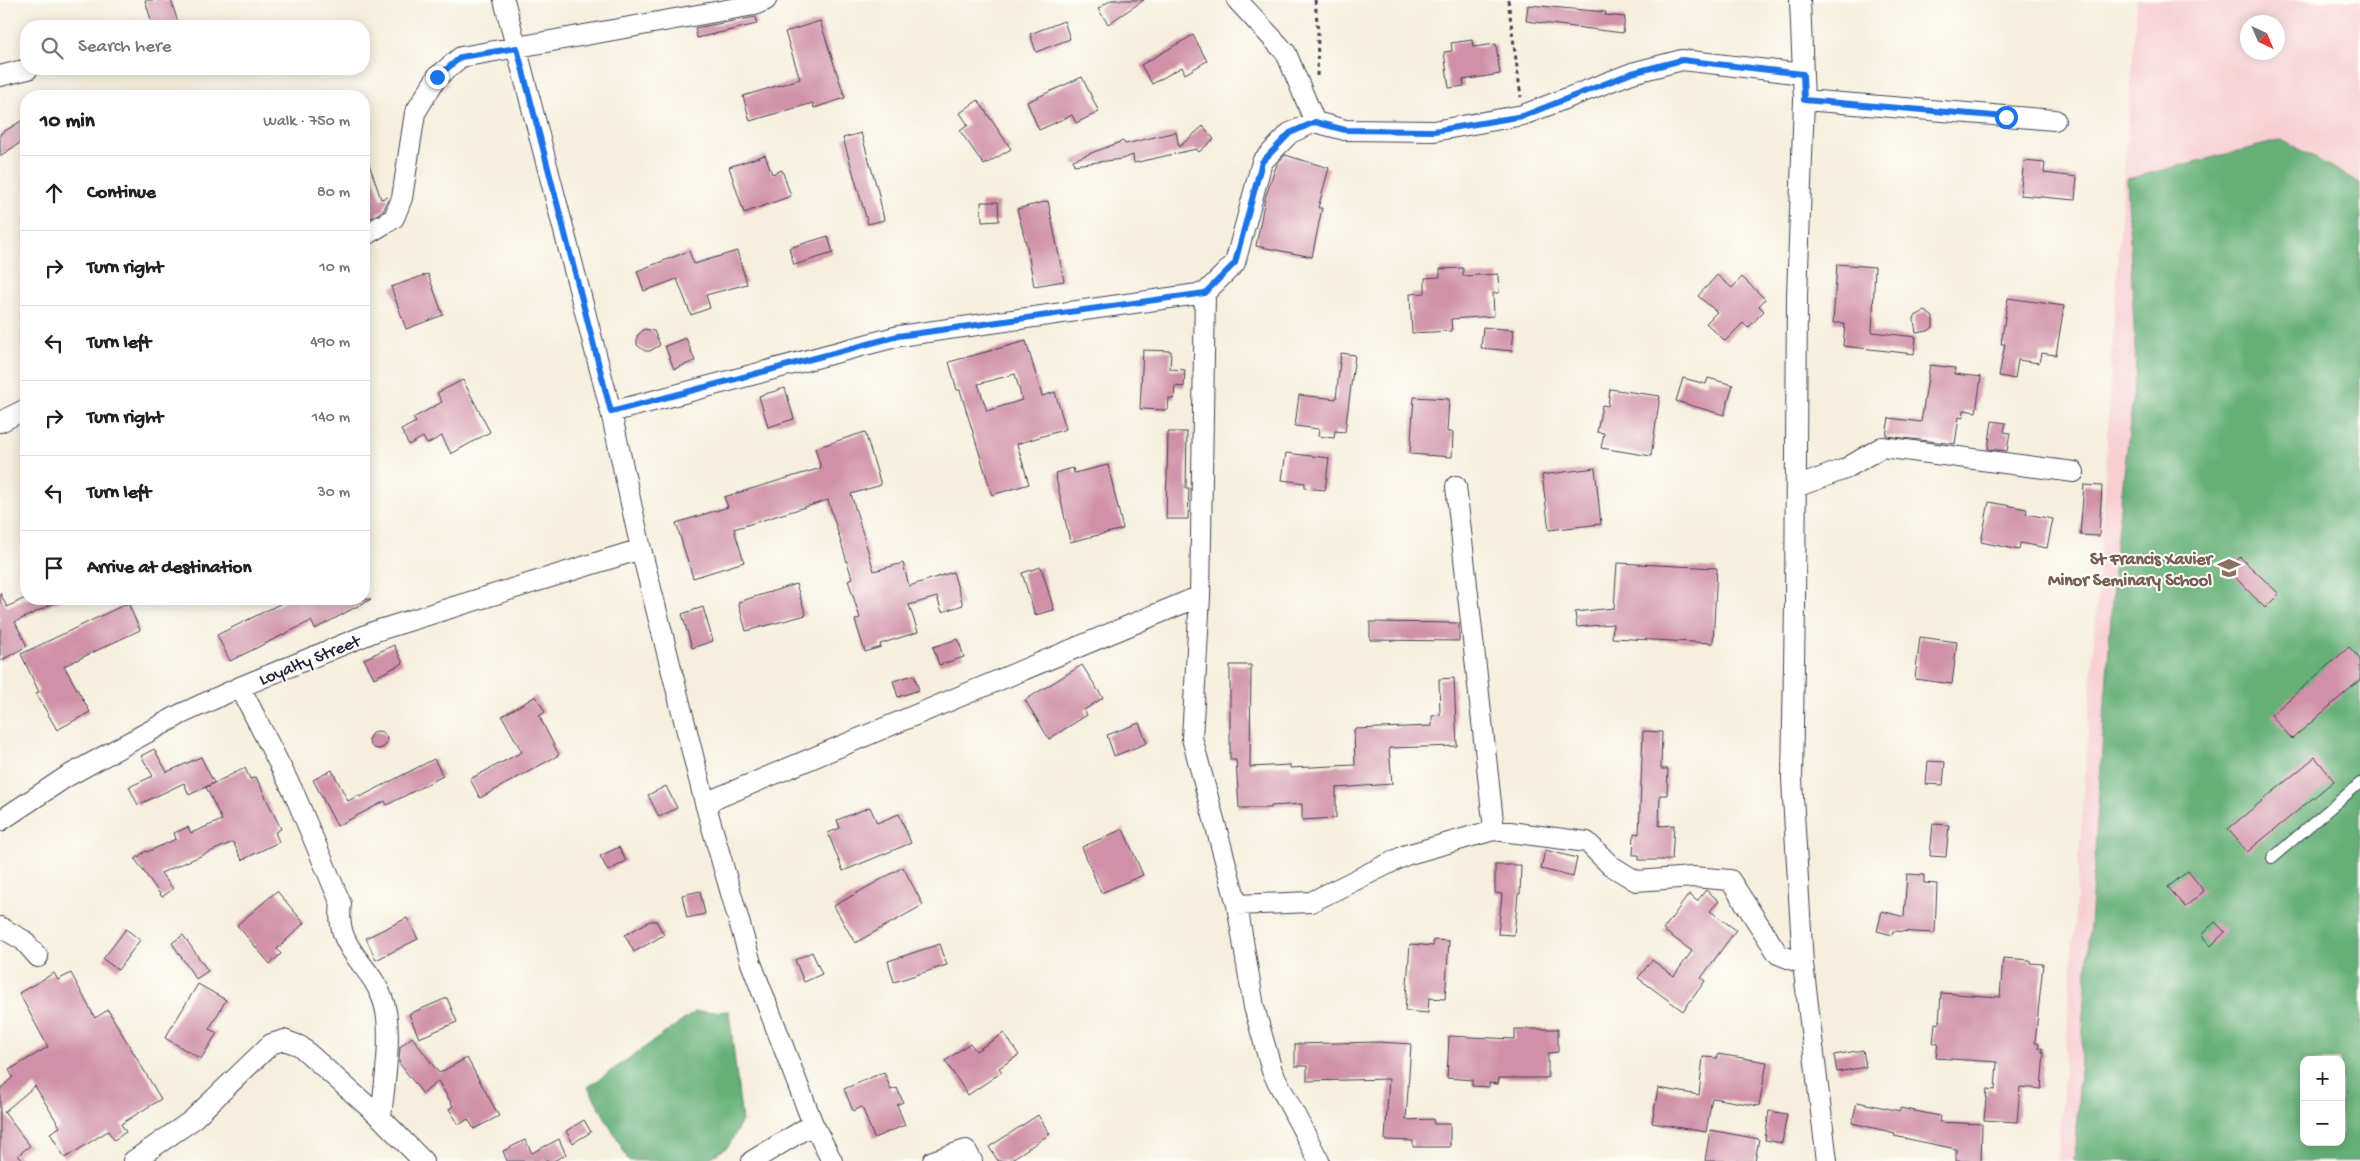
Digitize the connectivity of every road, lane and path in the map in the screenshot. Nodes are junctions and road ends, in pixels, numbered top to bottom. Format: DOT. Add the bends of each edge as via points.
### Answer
graph roads {
  1 [pos="504,0"];
  2 [pos="766,0"];
  3 [pos="1237,0"];
  4 [pos="1314,0"];
  5 [pos="1508,0"];
  6 [pos="1800,0"];
  7 [pos="517,48"];
  8 [pos="20,71"];
  9 [pos="1803,74"];
  10 [pos="0,76"];
  11 [pos="1317,79"];
  12 [pos="1804,100"];
  13 [pos="1523,116"];
  14 [pos="2055,120"];
  15 [pos="1315,122"];
  16 [pos="370,232"];
  17 [pos="1205,293"];
  18 [pos="20,412"];
  19 [pos="611,412"];
  20 [pos="0,422"];
  21 [pos="2074,472"];
  22 [pos="1456,486"];
  23 [pos="1796,487"];
  24 [pos="641,550"];
  25 [pos="1200,596"];
  26 [pos="240,687"];
  27 [pos="2360,783"];
  28 [pos="705,802"];
  29 [pos="0,822"];
  30 [pos="1494,830"];
  31 [pos="2272,858"];
  32 [pos="1237,905"];
  33 [pos="0,927"];
  34 [pos="38,957"];
  35 [pos="1803,964"];
  36 [pos="381,1118"];
  37 [pos="813,1124"];
  38 [pos="133,1161"];
  39 [pos="423,1161"];
  40 [pos="752,1161"];
  41 [pos="832,1161"];
  42 [pos="933,1161"];
  43 [pos="972,1161"];
  44 [pos="1319,1161"];
  45 [pos="1827,1161"];
  1 -- 7 [label="street"];
  2 -- 7 [label="street"];
  3 -- 15 [label="street" via="1286,53"];
  4 -- 11 [label="path" via="1318,32"];
  5 -- 13 [label="path"];
  6 -- 9 [label="street"];
  7 -- 16 [label="street" via="461,57 437,77 415,113 402,198 394,218"];
  7 -- 19 [label="street"];
  8 -- 10 [label="street"];
  9 -- 12 [label="street"];
  9 -- 13 [label="street" via="1682,60 1632,73"];
  12 -- 14 [label="street"];
  12 -- 23 [label="street" via="1797,296"];
  13 -- 15 [label="street" via="1434,131 1345,130"];
  15 -- 17 [label="street" via="1290,133 1262,162 1235,263"];
  17 -- 19 [label="street" via="898,336"];
  17 -- 25 [label="street"];
  18 -- 20 [label="street"];
  19 -- 24 [label="street"];
  21 -- 23 [label="street" via="1882,447 1845,469"];
  22 -- 30 [label="street"];
  23 -- 35 [label="street" via="1792,780"];
  24 -- 26 [label="street, Loyalty Street" via="376,631"];
  24 -- 28 [label="street"];
  25 -- 28 [label="street"];
  25 -- 32 [label="street" via="1192,738"];
  26 -- 29 [label="street, Loyalty Street" via="181,714 66,777"];
  26 -- 36 [label="street" via="294,793 341,904 339,921 344,939 375,982 384,1003 387,1026"];
  27 -- 31 [label="lane"];
  28 -- 37 [label="street" via="751,963"];
  30 -- 32 [label="street" via="1406,855 1311,902"];
  30 -- 35 [label="street" via="1587,842 1610,865 1636,881 1692,877 1730,880 1778,954"];
  32 -- 44 [label="street" via="1254,1007 1272,1072"];
  33 -- 34 [label="street" via="23,940"];
  35 -- 45 [label="street"];
  36 -- 38 [label="street" via="300,1046 284,1040 271,1044 191,1121"];
  36 -- 39 [label="street"];
  37 -- 40 [label="street"];
  37 -- 41 [label="street"];
  42 -- 43 [label="street" via="966,1150"];
}
